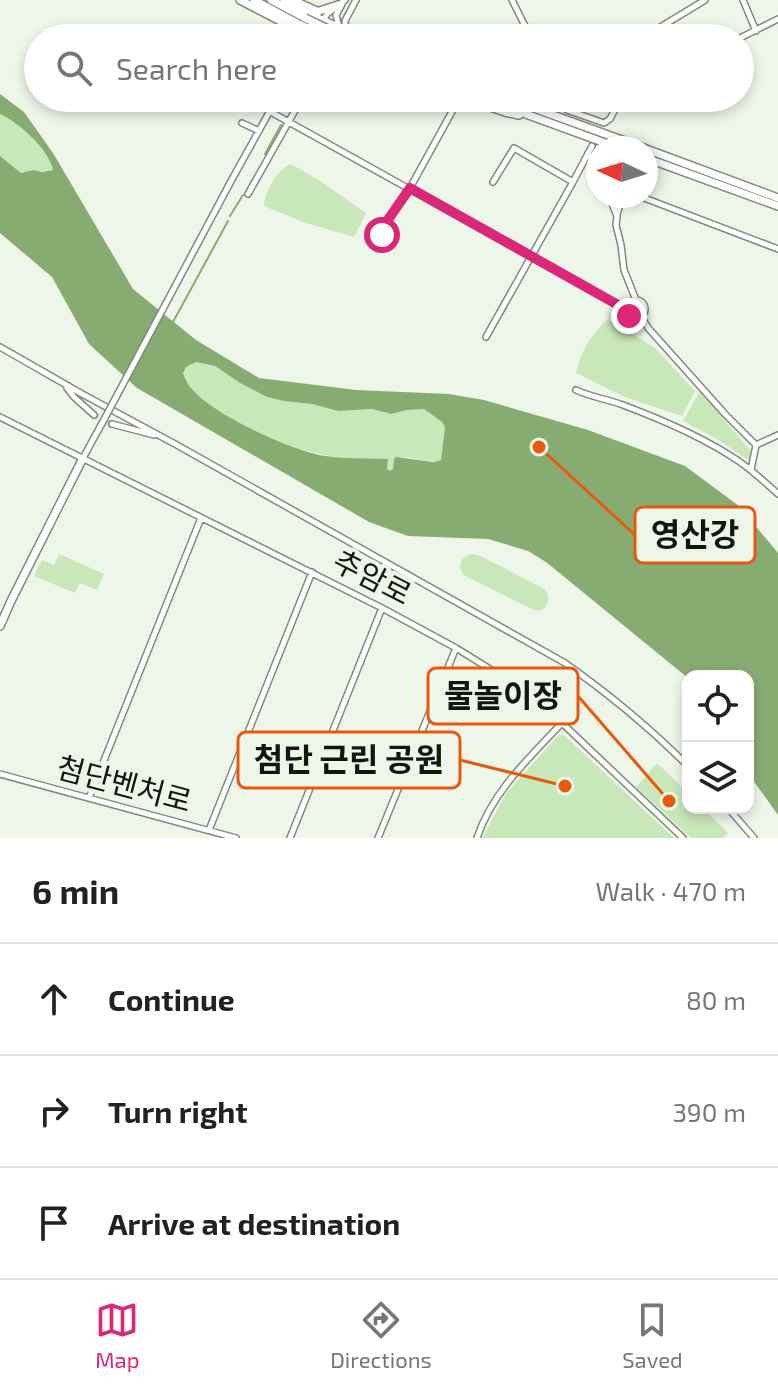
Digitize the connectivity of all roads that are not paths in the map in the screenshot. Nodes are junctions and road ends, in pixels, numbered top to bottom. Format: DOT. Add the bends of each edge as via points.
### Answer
graph roads {
  1 [pos="240,0"];
  2 [pos="254,0"];
  3 [pos="271,0"];
  4 [pos="284,0"];
  5 [pos="295,0"];
  6 [pos="356,0"];
  7 [pos="705,0"];
  8 [pos="743,0"];
  9 [pos="513,1"];
  10 [pos="343,2"];
  11 [pos="320,11"];
  12 [pos="305,19"];
  13 [pos="778,19"];
  14 [pos="322,20"];
  15 [pos="284,24"];
  16 [pos="312,24"];
  17 [pos="320,24"];
  18 [pos="331,24"];
  19 [pos="337,24"];
  20 [pos="345,24"];
  21 [pos="524,24"];
  22 [pos="666,24"];
  23 [pos="753,24"];
  24 [pos="754,26"];
  25 [pos="756,31"];
  26 [pos="268,112"];
  27 [pos="271,112"];
  28 [pos="295,112"];
  29 [pos="452,112"];
  30 [pos="505,112"];
  31 [pos="531,112"];
  32 [pos="535,112"];
  33 [pos="537,112"];
  34 [pos="573,112"];
  35 [pos="614,112"];
  36 [pos="541,115"];
  37 [pos="290,122"];
  38 [pos="242,123"];
  39 [pos="259,131"];
  40 [pos="591,136"];
  41 [pos="607,136"];
  42 [pos="658,153"];
  43 [pos="586,157"];
  44 [pos="658,162"];
  45 [pos="493,182"];
  46 [pos="573,182"];
  47 [pos="410,188"];
  48 [pos="248,194"];
  49 [pos="778,198"];
  50 [pos="658,203"];
  51 [pos="778,206"];
  52 [pos="614,208"];
  53 [pos="619,208"];
  54 [pos="617,216"];
  55 [pos="382,235"];
  56 [pos="778,249"];
  57 [pos="531,256"];
  58 [pos="636,300"];
  59 [pos="627,310"];
  60 [pos="641,317"];
  61 [pos="486,337"];
  62 [pos="0,347"];
  63 [pos="64,384"];
  64 [pos="576,390"];
  65 [pos="94,415"];
  66 [pos="0,417"];
  67 [pos="112,424"];
  68 [pos="778,435"];
  69 [pos="166,439"];
  70 [pos="756,445"];
  71 [pos="83,458"];
  72 [pos="751,470"];
  73 [pos="778,494"];
  74 [pos="201,518"];
  75 [pos="312,572"];
  76 [pos="382,608"];
  77 [pos="0,626"];
  78 [pos="456,648"];
  79 [pos="562,723"];
  80 [pos="682,760"];
  81 [pos="0,774"];
  82 [pos="89,798"];
  83 [pos="733,814"];
  84 [pos="209,830"];
  85 [pos="236,838"];
  86 [pos="290,838"];
  87 [pos="378,838"];
  88 [pos="477,838"];
  89 [pos="683,838"];
  90 [pos="754,838"];
  1 -- 15 [label="main road"];
  2 -- 12 [label="main road"];
  3 -- 12 [label="main road"];
  4 -- 12 [label="main road"];
  5 -- 11 [label="street"];
  6 -- 20 [label="street"];
  7 -- 22 [label="street"];
  8 -- 23 [label="street"];
  9 -- 21 [label="street"];
  10 -- 11 [label="main road"];
  10 -- 14 [label="street"];
  10 -- 19 [label="street"];
  11 -- 12 [label="main road"];
  12 -- 14 [label="main road"];
  12 -- 16 [label="main road, bridge"];
  13 -- 25 [label="street"];
  14 -- 17 [label="street"];
  14 -- 18 [label="main road"];
  24 -- 25 [label="street"];
  26 -- 39 [label="street"];
  27 -- 37 [label="street"];
  28 -- 37 [label="street"];
  29 -- 47 [label="street"];
  30 -- 36 [label="main road"];
  31 -- 36 [label="main road"];
  32 -- 36 [label="main road"];
  33 -- 36 [label="main road"];
  34 -- 35 [label="street" via="604,123"];
  36 -- 40 [label="main road"];
  36 -- 41 [label="main road"];
  37 -- 47 [label="street"];
  37 -- 48 [label="street"];
  38 -- 39 [label="street"];
  39 -- 71 [label="street, bridge"];
  42 -- 49 [label="main road"];
  43 -- 46 [label="street"];
  44 -- 51 [label="main road"];
  45 -- 46 [label="street" via="514,148"];
  46 -- 57 [label="street"];
  47 -- 55 [label="street"];
  47 -- 57 [label="street"];
  50 -- 56 [label="street"];
  52 -- 54 [label="street"];
  53 -- 54 [label="street"];
  54 -- 58 [label="street" via="624,270"];
  57 -- 59 [label="street"];
  57 -- 61 [label="street"];
  58 -- 59 [label="street"];
  58 -- 60 [label="street" via="645,307"];
  59 -- 60 [label="street" via="632,317"];
  60 -- 70 [label="street"];
  62 -- 63 [label="street"];
  63 -- 65 [label="street"];
  63 -- 69 [label="street"];
  64 -- 72 [label="street" via="679,429"];
  66 -- 71 [label="street, 추암로"];
  67 -- 69 [label="street"];
  68 -- 70 [label="street"];
  69 -- 80 [label="street" via="565,663 650,728"];
  70 -- 72 [label="street"];
  71 -- 74 [label="street, 추암로"];
  71 -- 77 [label="main road"];
  72 -- 73 [label="street"];
  74 -- 75 [label="street, 추암로"];
  74 -- 82 [label="street"];
  75 -- 76 [label="street, 추암로"];
  75 -- 84 [label="street"];
  76 -- 78 [label="street, 추암로"];
  76 -- 86 [label="street"];
  78 -- 79 [label="street, 추암로" via="522,689"];
  78 -- 87 [label="street"];
  79 -- 88 [label="street" via="496,798"];
  79 -- 89 [label="street, 추암로"];
  81 -- 82 [label="street, 첨단벤처로"];
  82 -- 84 [label="street, 첨단벤처로"];
  83 -- 90 [label="street"];
  84 -- 85 [label="street, 첨단벤처로"];
}
